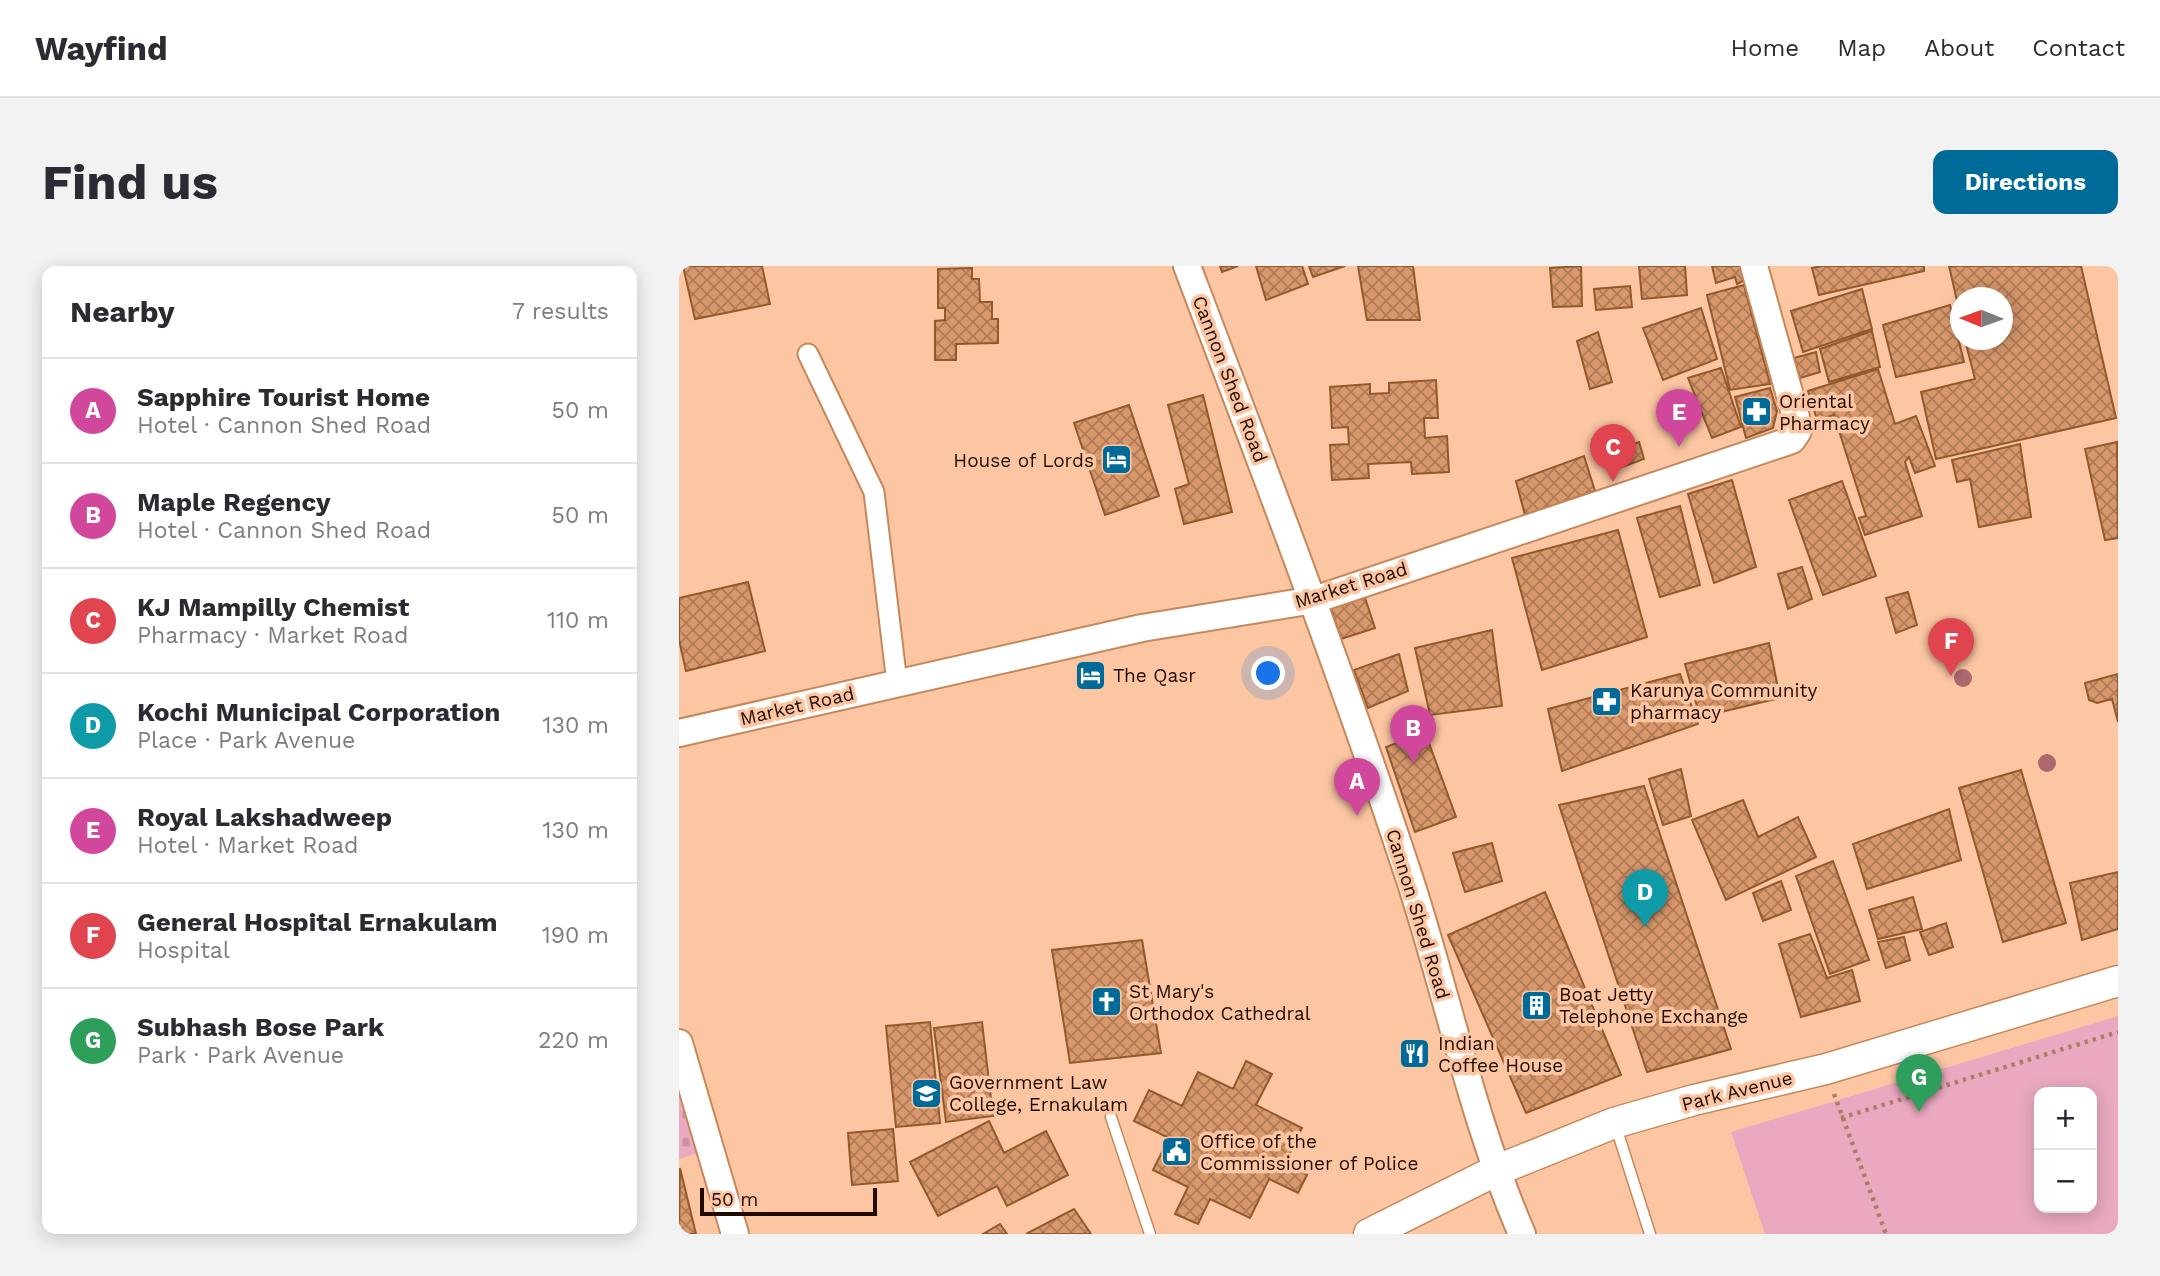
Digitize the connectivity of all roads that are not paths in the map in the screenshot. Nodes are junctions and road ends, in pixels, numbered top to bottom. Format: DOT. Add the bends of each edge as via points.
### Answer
graph roads {
  1 [pos="1187,266"];
  2 [pos="1754,266"];
  3 [pos="808,354"];
  4 [pos="1314,600"];
  5 [pos="897,683"];
  6 [pos="679,733"];
  7 [pos="2118,981"];
  8 [pos="679,1043"];
  9 [pos="1111,1116"];
  10 [pos="1614,1124"];
  11 [pos="1495,1171"];
  12 [pos="735,1234"];
  13 [pos="1150,1234"];
  14 [pos="1369,1234"];
  15 [pos="1522,1234"];
  16 [pos="1650,1234"];
  1 -- 4 [label="street, Cannon Shed Road"];
  2 -- 4 [label="street, Market Road" via="1797,421 1798,431 1792,440"];
  3 -- 5 [label="street" via="874,492"];
  4 -- 5 [label="street, Market Road" via="1142,628"];
  4 -- 11 [label="street, Cannon Shed Road" via="1409,879"];
  5 -- 6 [label="street, Market Road"];
  7 -- 10 [label="main road, Park Avenue" via="1826,1069"];
  8 -- 12 [label="street"];
  9 -- 13 [label="lane"];
  10 -- 11 [label="main road, Park Avenue"];
  10 -- 16 [label="lane"];
  11 -- 14 [label="main road, Park Avenue"];
  11 -- 15 [label="street, Cannon Shed Road"];
}
